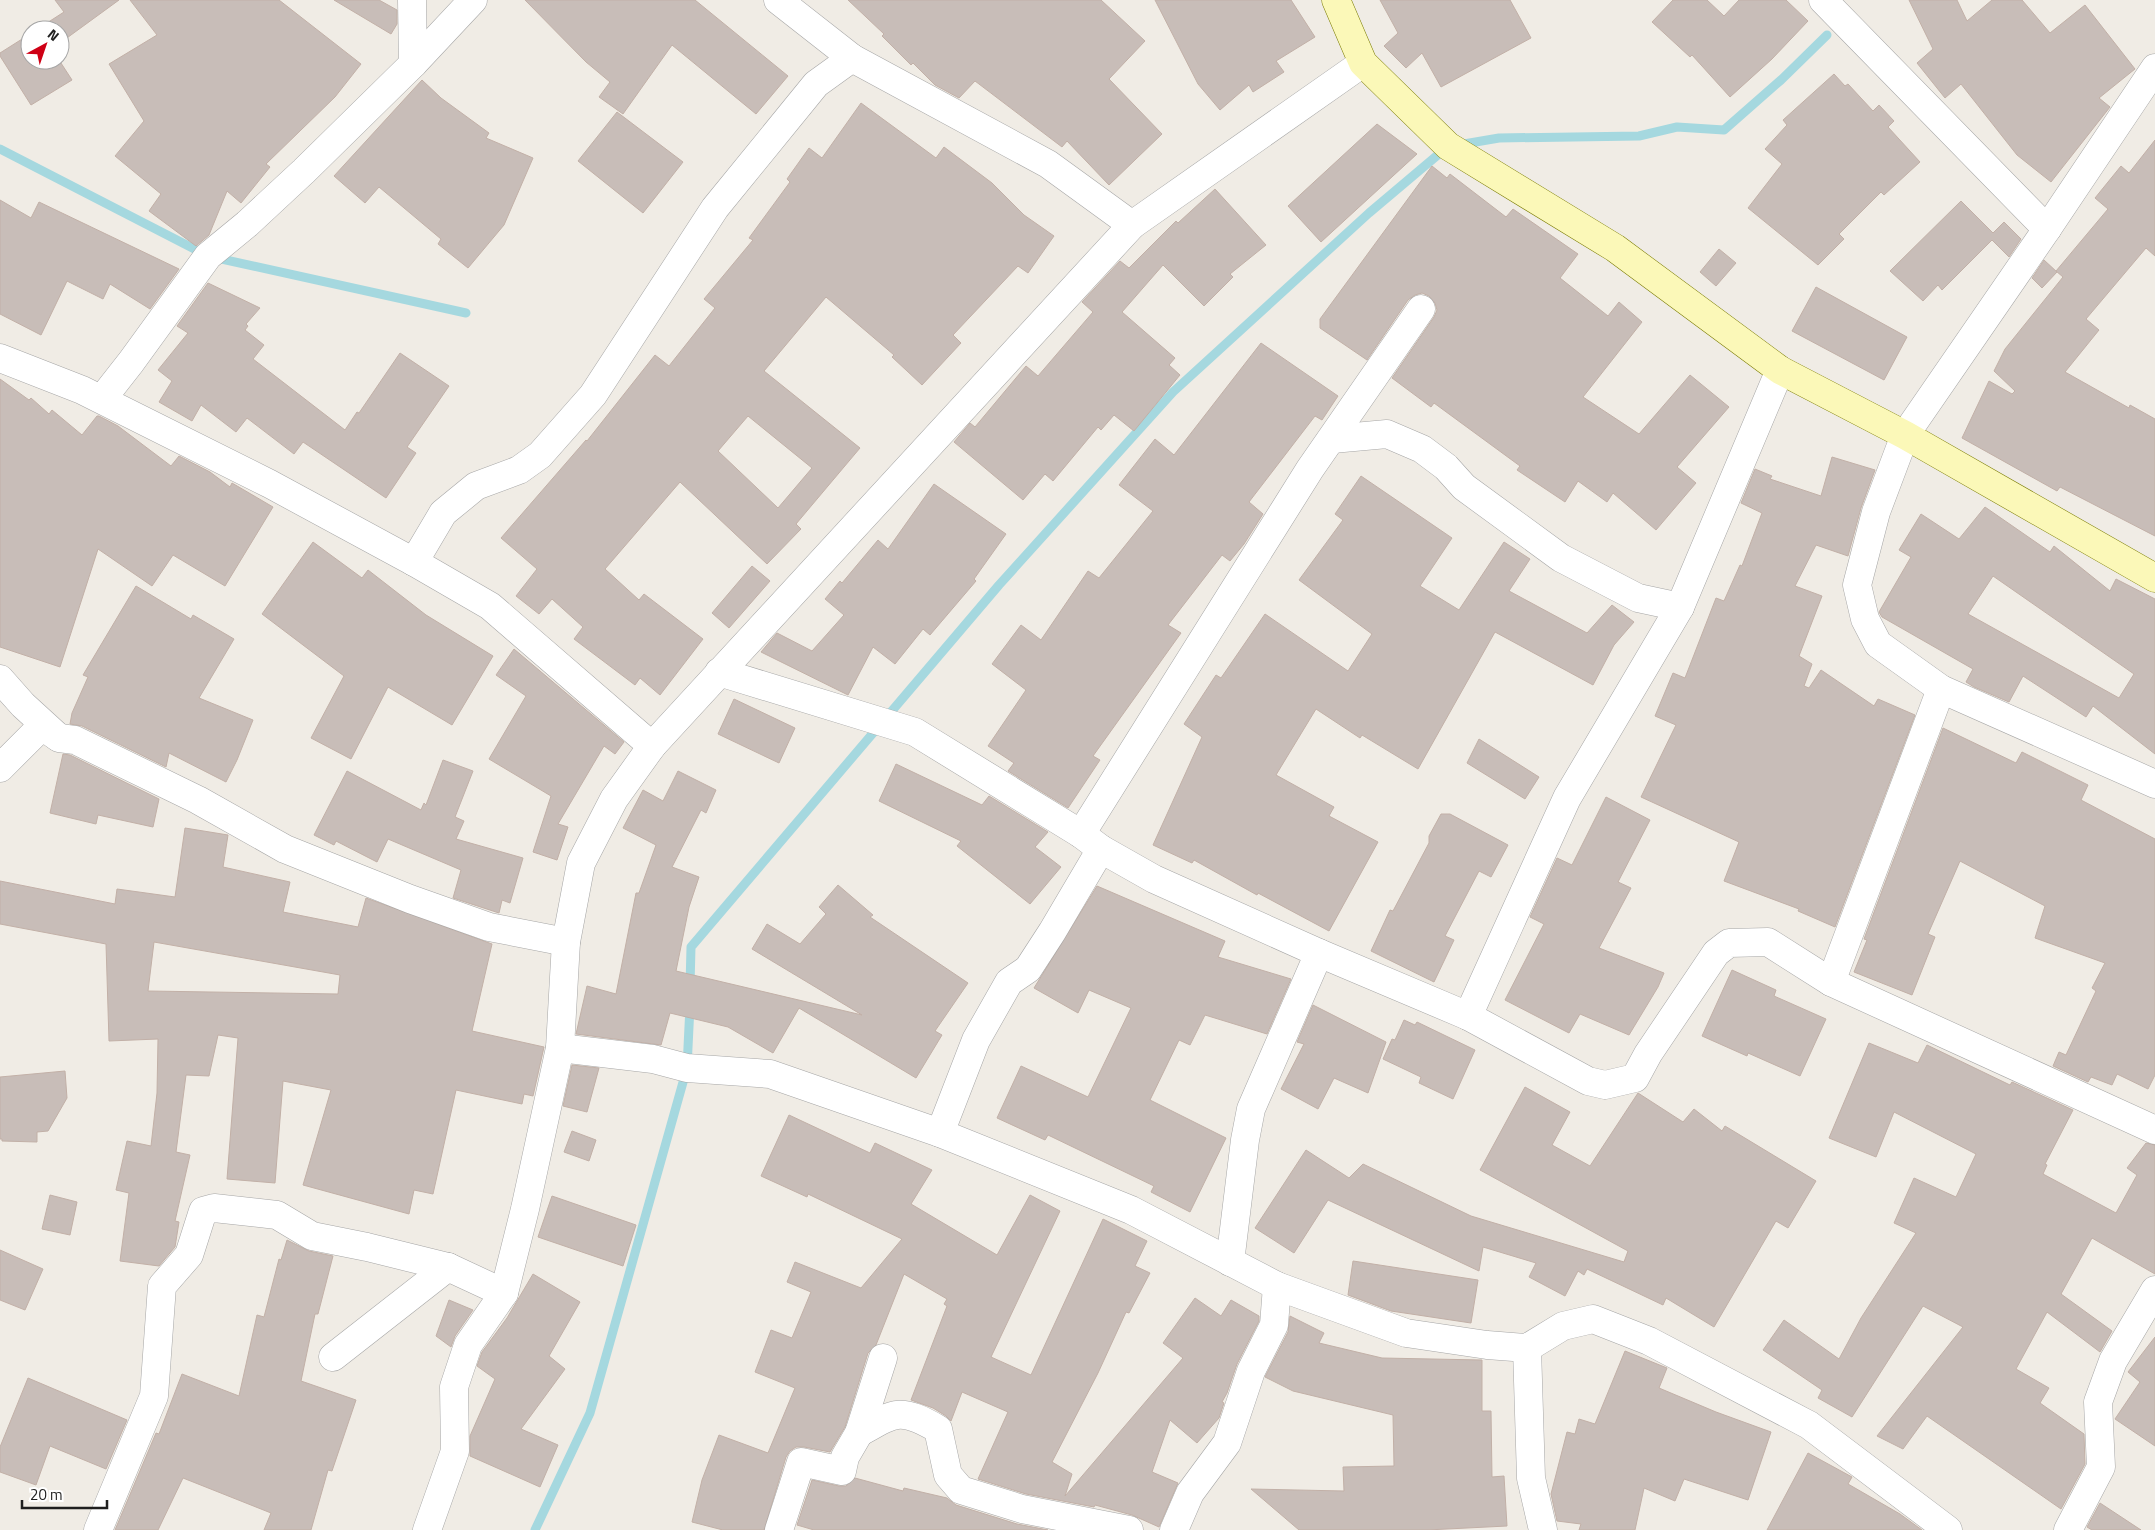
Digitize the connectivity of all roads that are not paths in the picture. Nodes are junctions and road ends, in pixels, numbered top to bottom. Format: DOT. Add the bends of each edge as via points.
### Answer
graph roads {
  1 [pos="412,0"];
  2 [pos="778,0"];
  3 [pos="1336,0"];
  4 [pos="1823,0"];
  5 [pos="469,1"];
  6 [pos="852,58"];
  7 [pos="413,64"];
  8 [pos="1363,64"];
  9 [pos="2155,68"];
  10 [pos="1132,225"];
  11 [pos="2047,229"];
  12 [pos="1420,309"];
  13 [pos="0,358"];
  14 [pos="1780,370"];
  15 [pos="102,399"];
  16 [pos="1905,435"];
  17 [pos="1332,439"];
  18 [pos="414,562"];
  19 [pos="2155,578"];
  20 [pos="1680,606"];
  21 [pos="719,672"];
  22 [pos="0,679"];
  23 [pos="1941,689"];
  24 [pos="59,738"];
  25 [pos="652,746"];
  26 [pos="0,768"];
  27 [pos="2155,784"];
  28 [pos="1091,841"];
  29 [pos="566,942"];
  30 [pos="1319,953"];
  31 [pos="1831,982"];
  32 [pos="1468,1016"];
  33 [pos="560,1048"];
  34 [pos="2155,1130"];
  35 [pos="940,1133"];
  36 [pos="1230,1262"];
  37 [pos="448,1267"];
  38 [pos="1277,1286"];
  39 [pos="2155,1290"];
  40 [pos="504,1293"];
  41 [pos="1527,1348"];
  42 [pos="333,1357"];
  43 [pos="883,1358"];
  44 [pos="859,1433"];
  45 [pos="98,1530"];
  46 [pos="427,1530"];
  47 [pos="779,1530"];
  48 [pos="1129,1530"];
  49 [pos="1174,1530"];
  50 [pos="1543,1530"];
  51 [pos="1948,1530"];
  52 [pos="2068,1530"];
  1 -- 7 [label="street"];
  2 -- 6 [label="street"];
  3 -- 8 [label="street"];
  4 -- 11 [label="street"];
  5 -- 7 [label="street"];
  6 -- 10 [label="street" via="1048,164"];
  6 -- 18 [label="street" via="816,84 715,208 593,395 540,455 518,470 476,486 443,514"];
  7 -- 15 [label="street" via="247,224 212,252"];
  8 -- 10 [label="street"];
  8 -- 14 [label="street" via="1448,146 1615,248"];
  9 -- 11 [label="street"];
  10 -- 21 [label="street"];
  11 -- 16 [label="street"];
  12 -- 17 [label="street"];
  13 -- 15 [label="street"];
  14 -- 16 [label="street"];
  14 -- 20 [label="street"];
  15 -- 18 [label="street"];
  16 -- 19 [label="street"];
  16 -- 23 [label="street" via="1876,512 1858,585 1865,619 1878,644"];
  17 -- 20 [label="street" via="1387,434 1422,450 1446,466 1464,487 1561,558 1638,598"];
  17 -- 28 [label="street" via="1310,469"];
  18 -- 25 [label="street" via="490,606"];
  20 -- 32 [label="street" via="1567,798"];
  21 -- 25 [label="street"];
  21 -- 28 [label="street" via="915,732"];
  22 -- 24 [label="street"];
  23 -- 27 [label="street"];
  23 -- 31 [label="street"];
  24 -- 26 [label="street" via="42,726"];
  24 -- 29 [label="street" via="75,740 114,758 285,848 401,896 489,927"];
  25 -- 29 [label="street" via="614,799 581,863"];
  28 -- 30 [label="street" via="1154,878"];
  28 -- 35 [label="street" via="1052,932 1028,969 1008,982 976,1040"];
  29 -- 33 [label="street"];
  30 -- 32 [label="street"];
  30 -- 36 [label="street" via="1251,1109"];
  31 -- 32 [label="street" via="1768,942 1729,943 1716,953 1634,1078 1605,1085 1588,1082"];
  31 -- 34 [label="street"];
  33 -- 35 [label="street" via="653,1059 688,1068 770,1074"];
  33 -- 40 [label="street"];
  35 -- 36 [label="street" via="1131,1210"];
  36 -- 38 [label="street"];
  37 -- 40 [label="street"];
  37 -- 42 [label="street"];
  37 -- 45 [label="street" via="312,1236 276,1215 214,1208 203,1211 189,1255 162,1286 154,1396"];
  38 -- 41 [label="street" via="1406,1333"];
  38 -- 49 [label="street" via="1274,1325 1251,1371 1227,1443 1190,1493"];
  39 -- 52 [label="street" via="2113,1361 2098,1402 2101,1467"];
  40 -- 46 [label="street" via="468,1345 454,1387 455,1451"];
  41 -- 50 [label="street" via="1531,1478"];
  41 -- 51 [label="street" via="1563,1326 1593,1319 1649,1341 1810,1425"];
  43 -- 44 [label="street"];
  44 -- 47 [label="street" via="845,1458 842,1471 801,1462"];
  44 -- 48 [label="street" via="889,1415 918,1418 938,1429 948,1475 961,1490 1022,1509"];
}
